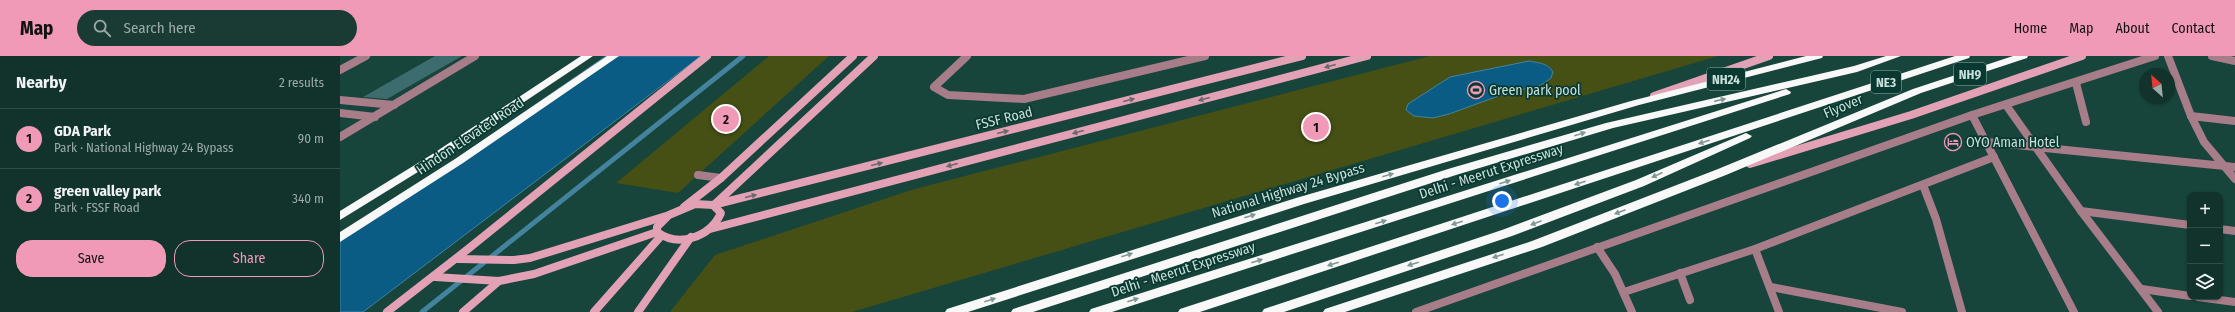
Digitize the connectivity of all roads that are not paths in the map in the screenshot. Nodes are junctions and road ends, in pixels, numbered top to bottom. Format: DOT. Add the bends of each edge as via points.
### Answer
graph roads {
  1 [pos="366,56"];
  2 [pos="475,56"];
  3 [pos="588,56"];
  4 [pos="614,56"];
  5 [pos="706,56"];
  6 [pos="853,56"];
  7 [pos="874,56"];
  8 [pos="967,56"];
  9 [pos="1205,56"];
  10 [pos="1302,56"];
  11 [pos="1367,56"];
  12 [pos="1768,56"];
  13 [pos="1818,56"];
  14 [pos="1896,56"];
  15 [pos="1965,56"];
  16 [pos="2023,56"];
  17 [pos="2082,56"];
  18 [pos="2155,56"];
  19 [pos="2168,56"];
  20 [pos="2212,56"];
  21 [pos="2235,61"];
  22 [pos="1860,68"];
  23 [pos="340,70"];
  24 [pos="2076,83"];
  25 [pos="340,100"];
  26 [pos="1635,103"];
  27 [pos="394,105"];
  28 [pos="2006,105"];
  29 [pos="1808,108"];
  30 [pos="340,113"];
  31 [pos="1972,115"];
  32 [pos="2191,116"];
  33 [pos="375,117"];
  34 [pos="2235,121"];
  35 [pos="2086,122"];
  36 [pos="340,137"];
  37 [pos="1986,142"];
  38 [pos="2034,147"];
  39 [pos="1994,157"];
  40 [pos="2223,166"];
  41 [pos="2235,167"];
  42 [pos="1722,172"];
  43 [pos="698,175"];
  44 [pos="721,178"];
  45 [pos="2235,179"];
  46 [pos="1923,185"];
  47 [pos="713,205"];
  48 [pos="684,207"];
  49 [pos="1278,208"];
  50 [pos="2081,211"];
  51 [pos="340,216"];
  52 [pos="666,216"];
  53 [pos="1289,224"];
  54 [pos="2187,225"];
  55 [pos="710,229"];
  56 [pos="2223,229"];
  57 [pos="2235,231"];
  58 [pos="659,234"];
  59 [pos="691,237"];
  60 [pos="340,238"];
  61 [pos="1597,247"];
  62 [pos="1755,248"];
  63 [pos="458,259"];
  64 [pos="1680,273"];
  65 [pos="435,277"];
  66 [pos="499,281"];
  67 [pos="1351,284"];
  68 [pos="1771,287"];
  69 [pos="2142,289"];
  70 [pos="1624,292"];
  71 [pos="2187,296"];
  72 [pos="1365,300"];
  73 [pos="1690,300"];
  74 [pos="2220,300"];
  75 [pos="2235,302"];
  76 [pos="387,312"];
  77 [pos="463,312"];
  78 [pos="594,312"];
  79 [pos="638,312"];
  80 [pos="952,312"];
  81 [pos="1018,312"];
  82 [pos="1096,312"];
  83 [pos="1185,312"];
  84 [pos="1269,312"];
  85 [pos="1330,312"];
  86 [pos="1416,312"];
  87 [pos="1632,312"];
  88 [pos="1779,312"];
  89 [pos="1902,312"];
  90 [pos="1962,312"];
  91 [pos="2074,312"];
  92 [pos="2158,312"];
  1 -- 23 [label="street"];
  2 -- 27 [label="street"];
  3 -- 51 [label="highway, Hindon Elevated Road" via="435,158"];
  4 -- 60 [label="highway, Hindon Elevated Road" via="459,162"];
  5 -- 63 [label="street"];
  6 -- 44 [label="street"];
  7 -- 47 [label="street"];
  8 -- 9 [label="street" via="934,87 948,95 1024,99"];
  47 -- 10 [label="street, FSSF Road, one-way"];
  11 -- 55 [label="street, one-way"];
  12 -- 26 [label="street"];
  13 -- 26 [label="highway, NH24"];
  14 -- 22 [label="highway, Delhi - Meerut Expressway / NE3"];
  15 -- 29 [label="highway, NE3"];
  16 -- 42 [label="highway, Flyover / NH9" via="1917,91"];
  17 -- 42 [label="street" via="1911,115"];
  18 -- 24 [label="street"];
  19 -- 32 [label="street"];
  20 -- 21 [label="street"];
  53 -- 22 [label="highway, one-way" via="1610,125"];
  82 -- 22 [label="highway, Delhi - Meerut Expressway / NE3, one-way"];
  24 -- 28 [label="street"];
  24 -- 35 [label="street"];
  25 -- 27 [label="street"];
  49 -- 26 [label="highway, National Highway 24 Bypass, one-way"];
  27 -- 33 [label="street"];
  28 -- 31 [label="street"];
  28 -- 38 [label="street"];
  29 -- 67 [label="highway, one-way" via="1640,183 1507,234"];
  29 -- 83 [label="highway, NE3, one-way"];
  30 -- 33 [label="street"];
  31 -- 37 [label="street"];
  31 -- 61 [label="street"];
  32 -- 34 [label="street"];
  32 -- 40 [label="street" via="2204,142"];
  33 -- 36 [label="street"];
  37 -- 38 [label="street"];
  37 -- 39 [label="street"];
  38 -- 40 [label="street"];
  38 -- 50 [label="street"];
  39 -- 46 [label="street"];
  39 -- 91 [label="street"];
  40 -- 41 [label="street"];
  40 -- 45 [label="street"];
  42 -- 72 [label="highway, Flyover, one-way" via="1537,244"];
  43 -- 44 [label="street"];
  44 -- 48 [label="street"];
  46 -- 62 [label="street"];
  46 -- 90 [label="street" via="1936,219"];
  47 -- 48 [label="street, FSSF Road"];
  47 -- 55 [label="street" via="721,213 720,219"];
  48 -- 52 [label="street"];
  49 -- 53 [label="highway"];
  80 -- 49 [label="highway, National Highway 24 Bypass, one-way"];
  50 -- 54 [label="street"];
  50 -- 69 [label="street"];
  52 -- 58 [label="street" via="657,227"];
  52 -- 63 [label="street" via="530,258 471,261"];
  53 -- 81 [label="highway"];
  55 -- 59 [label="street"];
  56 -- 57 [label="street"];
  58 -- 59 [label="street" via="677,240"];
  58 -- 66 [label="street" via="534,274"];
  58 -- 78 [label="street"];
  59 -- 79 [label="street"];
  61 -- 70 [label="street"];
  61 -- 86 [label="street"];
  62 -- 64 [label="street"];
  62 -- 68 [label="street"];
  63 -- 65 [label="street"];
  64 -- 70 [label="street"];
  64 -- 73 [label="street"];
  65 -- 66 [label="street"];
  65 -- 76 [label="street"];
  66 -- 77 [label="street"];
  67 -- 72 [label="highway"];
  67 -- 84 [label="highway"];
  68 -- 88 [label="street"];
  68 -- 89 [label="street"];
  69 -- 71 [label="street"];
  69 -- 92 [label="street"];
  70 -- 87 [label="street"];
  72 -- 85 [label="highway, Flyover"];
  74 -- 75 [label="street"];
}
